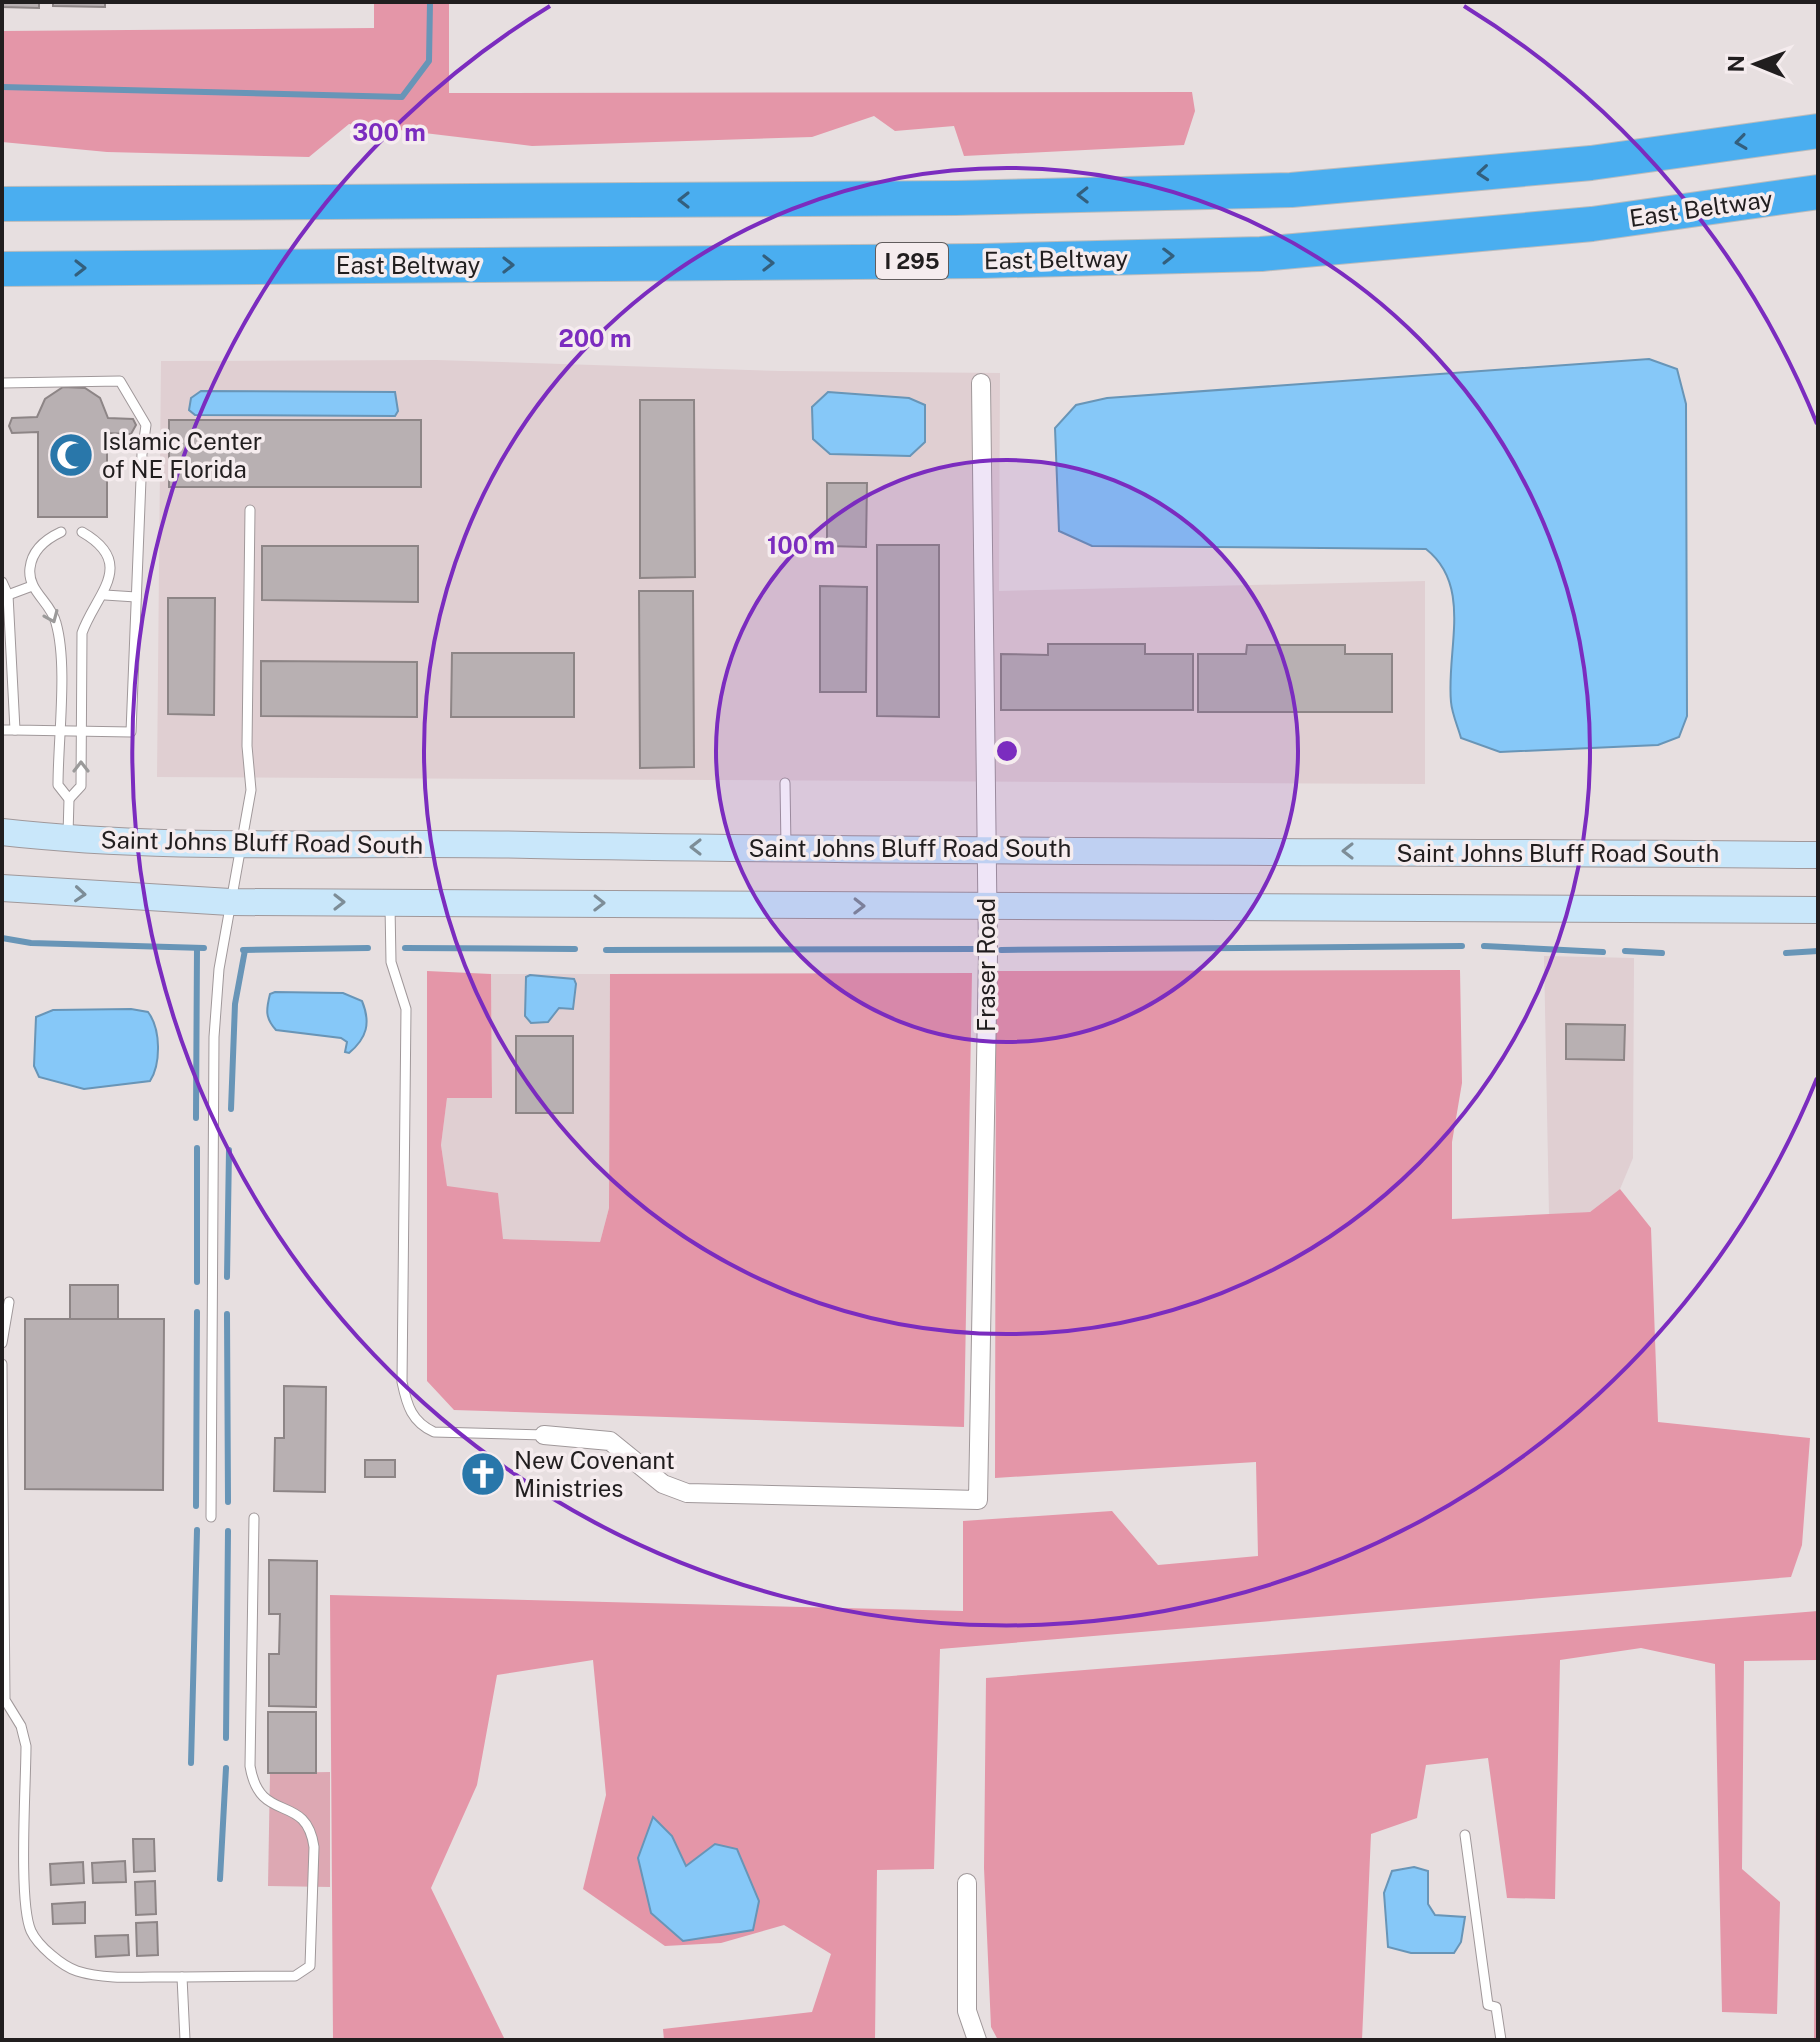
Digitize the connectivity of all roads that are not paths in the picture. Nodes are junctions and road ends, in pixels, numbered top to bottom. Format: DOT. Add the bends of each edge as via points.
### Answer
graph roads {
  1 [pos="1818,131"];
  2 [pos="1818,192"];
  3 [pos="2,204"];
  4 [pos="2,269"];
  5 [pos="2,383"];
  6 [pos="981,383"];
  7 [pos="250,510"];
  8 [pos="61,532"];
  9 [pos="82,532"];
  10 [pos="2,582"];
  11 [pos="32,586"];
  12 [pos="8,595"];
  13 [pos="105,595"];
  14 [pos="136,597"];
  15 [pos="2,730"];
  16 [pos="15,730"];
  17 [pos="81,730"];
  18 [pos="58,731"];
  19 [pos="785,783"];
  20 [pos="69,799"];
  21 [pos="2,832"];
  22 [pos="68,839"];
  23 [pos="242,845"];
  24 [pos="786,847"];
  25 [pos="986,849"];
  26 [pos="1818,855"];
  27 [pos="2,888"];
  28 [pos="230,902"];
  29 [pos="390,902"];
  30 [pos="986,907"];
  31 [pos="1818,910"];
  32 [pos="9,1302"];
  33 [pos="2,1343"];
  34 [pos="2,1364"];
  35 [pos="544,1435"];
  36 [pos="211,1517"];
  37 [pos="254,1518"];
  38 [pos="1465,1835"];
  39 [pos="967,1883"];
  40 [pos="182,1977"];
  41 [pos="185,2040"];
  42 [pos="977,2040"];
  43 [pos="1501,2040"];
  1 -- 3 [label="highway, one-way" via="1591,163 1291,190 956,198"];
  4 -- 2 [label="highway, East Beltway / I 295, one-way" via="1261,254 1592,224"];
  5 -- 14 [label="lane" via="120,381 146,425"];
  6 -- 25 [label="street, Fraser Road"];
  7 -- 23 [label="lane" via="251,790"];
  8 -- 11 [label="lane" via="33,557"];
  9 -- 13 [label="lane" via="103,548 108,560"];
  10 -- 12 [label="lane"];
  11 -- 12 [label="lane"];
  11 -- 18 [label="lane, one-way" via="50,608 57,628"];
  12 -- 16 [label="lane"];
  13 -- 14 [label="lane"];
  13 -- 17 [label="lane" via="88,615 82,633"];
  14 -- 17 [label="lane" via="131,732"];
  15 -- 16 [label="lane"];
  16 -- 18 [label="lane"];
  17 -- 18 [label="lane"];
  20 -- 17 [label="lane, one-way" via="81,786"];
  18 -- 20 [label="lane" via="58,785"];
  19 -- 24 [label="lane"];
  20 -- 22 [label="lane"];
  21 -- 22 [label="main road, Saint Johns Bluff Road South"];
  22 -- 23 [label="main road, Saint Johns Bluff Road South"];
  24 -- 23 [label="main road, Saint Johns Bluff Road South, one-way"];
  23 -- 28 [label="lane"];
  24 -- 25 [label="main road, Saint Johns Bluff Road South"];
  26 -- 25 [label="main road, Saint Johns Bluff Road South, one-way"];
  25 -- 30 [label="street, Fraser Road"];
  27 -- 28 [label="main road, one-way"];
  28 -- 29 [label="main road, one-way"];
  28 -- 36 [label="lane" via="214,1037"];
  29 -- 30 [label="main road, one-way"];
  29 -- 35 [label="lane" via="391,962 406,1009 402,1382 407,1404 418,1424 434,1432"];
  30 -- 31 [label="main road"];
  30 -- 35 [label="street, Fraser Road" via="978,1500 687,1493 663,1484 610,1441"];
  32 -- 33 [label="lane"];
  34 -- 40 [label="lane" via="5,1700 26,1746 31,1931 48,1951 90,1975"];
  37 -- 40 [label="lane" via="250,1766 262,1798 303,1817 312,1829 310,1966 295,1976"];
  38 -- 43 [label="lane" via="1488,2005 1496,2007"];
  39 -- 42 [label="street" via="967,2011"];
  40 -- 41 [label="lane"];
}
